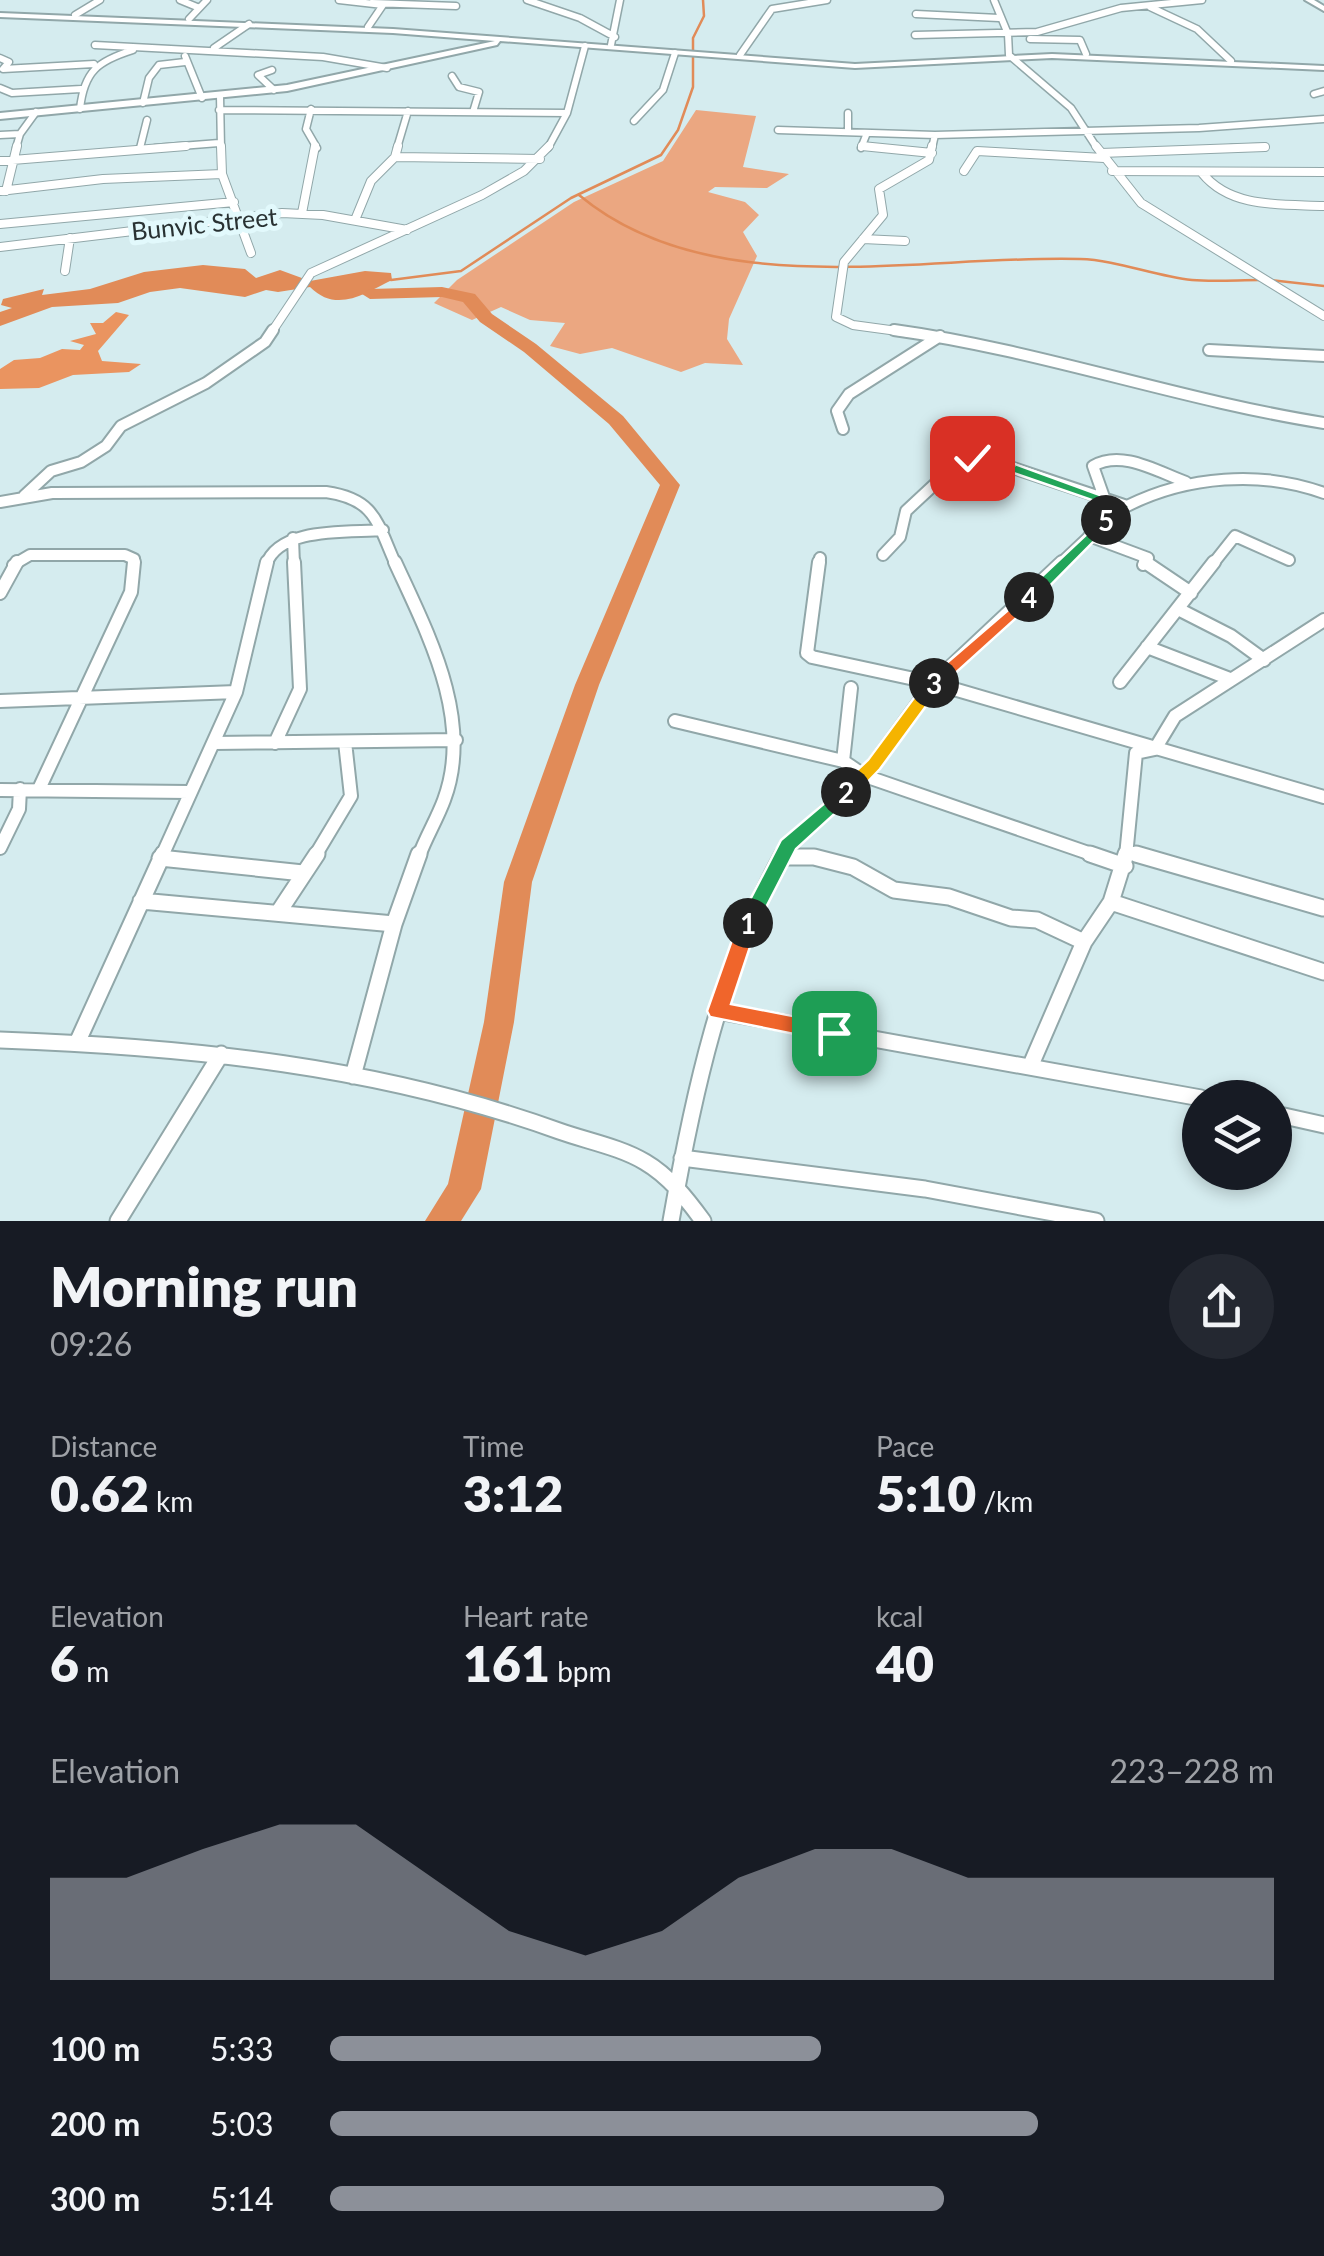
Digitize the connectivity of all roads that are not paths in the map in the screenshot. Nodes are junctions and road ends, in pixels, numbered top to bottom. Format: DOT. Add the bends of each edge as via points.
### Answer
graph roads {
  1 [pos="100,0"];
  2 [pos="180,0"];
  3 [pos="207,0"];
  4 [pos="339,0"];
  5 [pos="527,0"];
  6 [pos="620,0"];
  7 [pos="827,0"];
  8 [pos="994,0"];
  9 [pos="1132,0"];
  10 [pos="1202,0"];
  11 [pos="1309,0"];
  12 [pos="372,3"];
  13 [pos="1146,5"];
  14 [pos="456,6"];
  15 [pos="198,8"];
  16 [pos="1324,9"];
  17 [pos="0,14"];
  18 [pos="916,14"];
  19 [pos="75,15"];
  20 [pos="999,18"];
  21 [pos="196,20"];
  22 [pos="249,24"];
  23 [pos="368,27"];
  24 [pos="915,34"];
  25 [pos="1008,36"];
  26 [pos="517,38"];
  27 [pos="613,41"];
  28 [pos="95,44"];
  29 [pos="585,46"];
  30 [pos="140,47"];
  31 [pos="184,47"];
  32 [pos="214,48"];
  33 [pos="675,53"];
  34 [pos="695,53"];
  35 [pos="1086,54"];
  36 [pos="740,55"];
  37 [pos="1011,56"];
  38 [pos="0,58"];
  39 [pos="1231,61"];
  40 [pos="185,62"];
  41 [pos="94,64"];
  42 [pos="1324,66"];
  43 [pos="387,68"];
  44 [pos="272,70"];
  45 [pos="2,71"];
  46 [pos="452,76"];
  47 [pos="81,89"];
  48 [pos="274,90"];
  49 [pos="1324,91"];
  50 [pos="3,93"];
  51 [pos="1314,94"];
  52 [pos="220,96"];
  53 [pos="202,98"];
  54 [pos="143,103"];
  55 [pos="311,108"];
  56 [pos="80,109"];
  57 [pos="219,110"];
  58 [pos="408,111"];
  59 [pos="36,112"];
  60 [pos="473,112"];
  61 [pos="567,113"];
  62 [pos="848,113"];
  63 [pos="0,116"];
  64 [pos="1324,119"];
  65 [pos="147,120"];
  66 [pos="634,121"];
  67 [pos="1087,129"];
  68 [pos="778,130"];
  69 [pos="848,132"];
  70 [pos="866,133"];
  71 [pos="20,134"];
  72 [pos="0,135"];
  73 [pos="936,135"];
  74 [pos="219,144"];
  75 [pos="1265,147"];
  76 [pos="140,149"];
  77 [pos="932,154"];
  78 [pos="1102,156"];
  79 [pos="395,157"];
  80 [pos="540,159"];
  81 [pos="0,160"];
  82 [pos="15,160"];
  83 [pos="964,171"];
  84 [pos="1112,171"];
  85 [pos="1324,172"];
  86 [pos="1202,173"];
  87 [pos="222,174"];
  88 [pos="3,191"];
  89 [pos="234,202"];
  90 [pos="1324,206"];
  91 [pos="130,209"];
  92 [pos="302,213"];
  93 [pos="240,218"];
  94 [pos="356,220"];
  95 [pos="0,224"];
  96 [pos="406,230"];
  97 [pos="130,231"];
  98 [pos="70,238"];
  99 [pos="864,239"];
  100 [pos="906,240"];
  101 [pos="0,247"];
  102 [pos="251,254"];
  103 [pos="65,271"];
  104 [pos="1324,316"];
  105 [pos="940,336"];
  106 [pos="1209,350"];
  107 [pos="1324,356"];
  108 [pos="1324,423"];
  109 [pos="843,428"];
  110 [pos="1194,485"];
  111 [pos="1324,493"];
  112 [pos="24,496"];
  113 [pos="1106,500"];
  114 [pos="0,502"];
  115 [pos="1122,506"];
  116 [pos="383,530"];
  117 [pos="1088,536"];
  118 [pos="293,538"];
  119 [pos="884,555"];
  120 [pos="820,558"];
  121 [pos="1289,560"];
  122 [pos="0,593"];
  123 [pos="1191,593"];
  124 [pos="1180,610"];
  125 [pos="1324,620"];
  126 [pos="1147,646"];
  127 [pos="1264,660"];
  128 [pos="1230,679"];
  129 [pos="1120,682"];
  130 [pos="934,683"];
  131 [pos="852,688"];
  132 [pos="236,692"];
  133 [pos="78,698"];
  134 [pos="0,701"];
  135 [pos="675,721"];
  136 [pos="456,740"];
  137 [pos="276,742"];
  138 [pos="345,742"];
  139 [pos="214,743"];
  140 [pos="1155,748"];
  141 [pos="843,762"];
  142 [pos="865,776"];
  143 [pos="40,789"];
  144 [pos="0,790"];
  145 [pos="20,790"];
  146 [pos="190,792"];
  147 [pos="1324,797"];
  148 [pos="0,848"];
  149 [pos="782,857"];
  150 [pos="160,858"];
  151 [pos="1126,858"];
  152 [pos="303,872"];
  153 [pos="141,901"];
  154 [pos="1111,902"];
  155 [pos="1323,908"];
  156 [pos="278,913"];
  157 [pos="394,924"];
  158 [pos="1084,942"];
  159 [pos="1324,972"];
  160 [pos="718,1011"];
  161 [pos="0,1040"];
  162 [pos="78,1043"];
  163 [pos="221,1054"];
  164 [pos="1030,1067"];
  165 [pos="354,1076"];
  166 [pos="1182,1095"];
  167 [pos="1292,1118"];
  168 [pos="1324,1125"];
  169 [pos="682,1158"];
  170 [pos="677,1185"];
  171 [pos="118,1221"];
  172 [pos="671,1221"];
  173 [pos="704,1221"];
  174 [pos="1096,1221"];
  1 -- 19 [label="street"];
  2 -- 15 [label="street"];
  3 -- 15 [label="street"];
  4 -- 12 [label="street"];
  5 -- 27 [label="street" via="580,18"];
  6 -- 27 [label="street"];
  7 -- 36 [label="street" via="772,9"];
  8 -- 20 [label="street"];
  9 -- 13 [label="street"];
  10 -- 13 [label="street"];
  11 -- 16 [label="main road"];
  12 -- 14 [label="street"];
  12 -- 23 [label="street" via="385,8"];
  13 -- 25 [label="street"];
  13 -- 39 [label="street" via="1196,29"];
  15 -- 21 [label="street"];
  17 -- 19 [label="main road"];
  17 -- 21 [label="main road"];
  18 -- 20 [label="street"];
  19 -- 21 [label="main road"];
  20 -- 25 [label="street"];
  21 -- 22 [label="main road"];
  21 -- 23 [label="main road"];
  22 -- 26 [label="main road"];
  22 -- 32 [label="street"];
  23 -- 26 [label="main road"];
  24 -- 25 [label="street"];
  25 -- 35 [label="street" via="1080,40"];
  25 -- 37 [label="street"];
  26 -- 27 [label="main road"];
  26 -- 29 [label="main road"];
  26 -- 43 [label="main road"];
  27 -- 34 [label="main road"];
  28 -- 30 [label="street"];
  29 -- 33 [label="main road"];
  29 -- 61 [label="street"];
  30 -- 31 [label="street"];
  30 -- 41 [label="street"];
  31 -- 32 [label="street"];
  31 -- 40 [label="street"];
  32 -- 43 [label="street"];
  33 -- 34 [label="main road"];
  33 -- 66 [label="street" via="663,90"];
  34 -- 36 [label="main road"];
  34 -- 37 [label="main road" via="884,66"];
  35 -- 37 [label="main road"];
  35 -- 39 [label="main road"];
  36 -- 37 [label="main road" via="878,63"];
  37 -- 42 [label="main road"];
  37 -- 67 [label="street"];
  38 -- 45 [label="street" via="9,62"];
  39 -- 42 [label="main road"];
  40 -- 53 [label="street"];
  40 -- 54 [label="street" via="161,64 149,78"];
  41 -- 45 [label="street"];
  41 -- 47 [label="street"];
  43 -- 48 [label="main road"];
  44 -- 48 [label="street" via="258,74"];
  46 -- 60 [label="street" via="458,87 479,92"];
  47 -- 50 [label="street"];
  47 -- 56 [label="street"];
  48 -- 52 [label="main road"];
  49 -- 51 [label="street"];
  52 -- 53 [label="main road"];
  52 -- 57 [label="street"];
  53 -- 54 [label="main road"];
  54 -- 56 [label="main road"];
  55 -- 57 [label="street"];
  55 -- 58 [label="street"];
  55 -- 92 [label="street" via="306,129 317,150"];
  56 -- 59 [label="main road"];
  57 -- 74 [label="street"];
  58 -- 60 [label="street"];
  58 -- 79 [label="street"];
  59 -- 63 [label="main road"];
  59 -- 71 [label="street"];
  60 -- 61 [label="street"];
  61 -- 80 [label="street"];
  62 -- 69 [label="street"];
  64 -- 67 [label="street"];
  65 -- 76 [label="street"];
  67 -- 73 [label="street"];
  67 -- 78 [label="street"];
  68 -- 69 [label="street"];
  69 -- 70 [label="street"];
  70 -- 73 [label="street"];
  70 -- 77 [label="street" via="861,149"];
  71 -- 72 [label="street"];
  71 -- 82 [label="street"];
  73 -- 77 [label="street"];
  74 -- 76 [label="street"];
  74 -- 87 [label="street"];
  75 -- 78 [label="street"];
  76 -- 82 [label="street"];
  77 -- 99 [label="street" via="879,189 882,215"];
  78 -- 83 [label="street" via="977,150"];
  78 -- 84 [label="street"];
  79 -- 80 [label="street"];
  79 -- 94 [label="street" via="371,181"];
  80 -- 96 [label="street"];
  81 -- 82 [label="street"];
  82 -- 88 [label="street"];
  84 -- 86 [label="street"];
  84 -- 104 [label="street" via="1148,208"];
  85 -- 86 [label="street"];
  86 -- 90 [label="street" via="1217,192"];
  87 -- 88 [label="street"];
  87 -- 89 [label="street"];
  89 -- 91 [label="street"];
  89 -- 93 [label="street"];
  91 -- 95 [label="street"];
  91 -- 97 [label="street"];
  92 -- 93 [label="street, Bunvic Street"];
  92 -- 94 [label="street, Bunvic Street"];
  93 -- 97 [label="street, Bunvic Street"];
  93 -- 102 [label="street"];
  94 -- 96 [label="street, Bunvic Street"];
  96 -- 112 [label="street" via="309,276 265,342 121,426 106,446 51,471"];
  97 -- 98 [label="street, Bunvic Street"];
  98 -- 101 [label="street, Bunvic Street"];
  98 -- 103 [label="street"];
  99 -- 100 [label="street"];
  99 -- 105 [label="street" via="842,267 836,317"];
  105 -- 108 [label="street" via="1168,394"];
  105 -- 109 [label="street" via="849,394 837,411"];
  106 -- 107 [label="street"];
  110 -- 111 [label="street" via="1244,479 1296,483"];
  110 -- 113 [label="street" via="1103,460 1093,466"];
  110 -- 115 [label="street" via="1165,486"];
  112 -- 114 [label="street"];
  112 -- 116 [label="street" via="326,492 364,501"];
  113 -- 115 [label="street"];
  113 -- 119 [label="street" via="963,458 906,511 900,537"];
  115 -- 117 [label="street"];
  116 -- 118 [label="street"];
  116 -- 136 [label="street" via="435,650"];
  117 -- 123 [label="street" via="1148,558 1143,565"];
  117 -- 130 [label="street"];
  118 -- 132 [label="street" via="268,558"];
  118 -- 137 [label="street" via="300,690"];
  120 -- 130 [label="street" via="807,653"];
  121 -- 123 [label="street" via="1236,536"];
  122 -- 133 [label="street" via="13,566 30,555 134,559 131,592"];
  123 -- 124 [label="street"];
  124 -- 126 [label="street"];
  124 -- 127 [label="street"];
  125 -- 127 [label="street"];
  126 -- 128 [label="street"];
  126 -- 129 [label="street"];
  127 -- 128 [label="street"];
  128 -- 140 [label="street" via="1176,716"];
  130 -- 140 [label="street"];
  130 -- 142 [label="street"];
  131 -- 141 [label="street"];
  132 -- 133 [label="street"];
  132 -- 139 [label="street"];
  133 -- 134 [label="street"];
  133 -- 143 [label="street"];
  135 -- 141 [label="street"];
  136 -- 138 [label="street"];
  136 -- 157 [label="street" via="441,810 426,833"];
  137 -- 138 [label="street"];
  137 -- 139 [label="street"];
  138 -- 152 [label="street" via="348,808"];
  139 -- 146 [label="street"];
  140 -- 147 [label="street"];
  140 -- 151 [label="street" via="1132,761"];
  141 -- 142 [label="street"];
  142 -- 149 [label="street"];
  142 -- 151 [label="street"];
  143 -- 145 [label="street"];
  143 -- 146 [label="street"];
  144 -- 145 [label="street"];
  145 -- 148 [label="street" via="19,809"];
  146 -- 150 [label="street"];
  149 -- 158 [label="street" via="814,857 894,890 1036,920"];
  149 -- 160 [label="street" via="755,906"];
  150 -- 152 [label="street"];
  150 -- 153 [label="street"];
  151 -- 154 [label="street"];
  151 -- 155 [label="street"];
  152 -- 156 [label="street"];
  153 -- 156 [label="street"];
  153 -- 162 [label="street"];
  154 -- 158 [label="street"];
  154 -- 159 [label="street"];
  156 -- 157 [label="street"];
  157 -- 165 [label="street"];
  158 -- 164 [label="street"];
  160 -- 164 [label="street"];
  160 -- 169 [label="street"];
  161 -- 162 [label="street"];
  162 -- 163 [label="street"];
  163 -- 165 [label="street"];
  163 -- 171 [label="street"];
  164 -- 166 [label="street"];
  165 -- 170 [label="street" via="518,1114 642,1159"];
  167 -- 168 [label="street"];
  169 -- 170 [label="street"];
  169 -- 174 [label="street" via="925,1189"];
  170 -- 172 [label="street"];
  170 -- 173 [label="street"];
}
